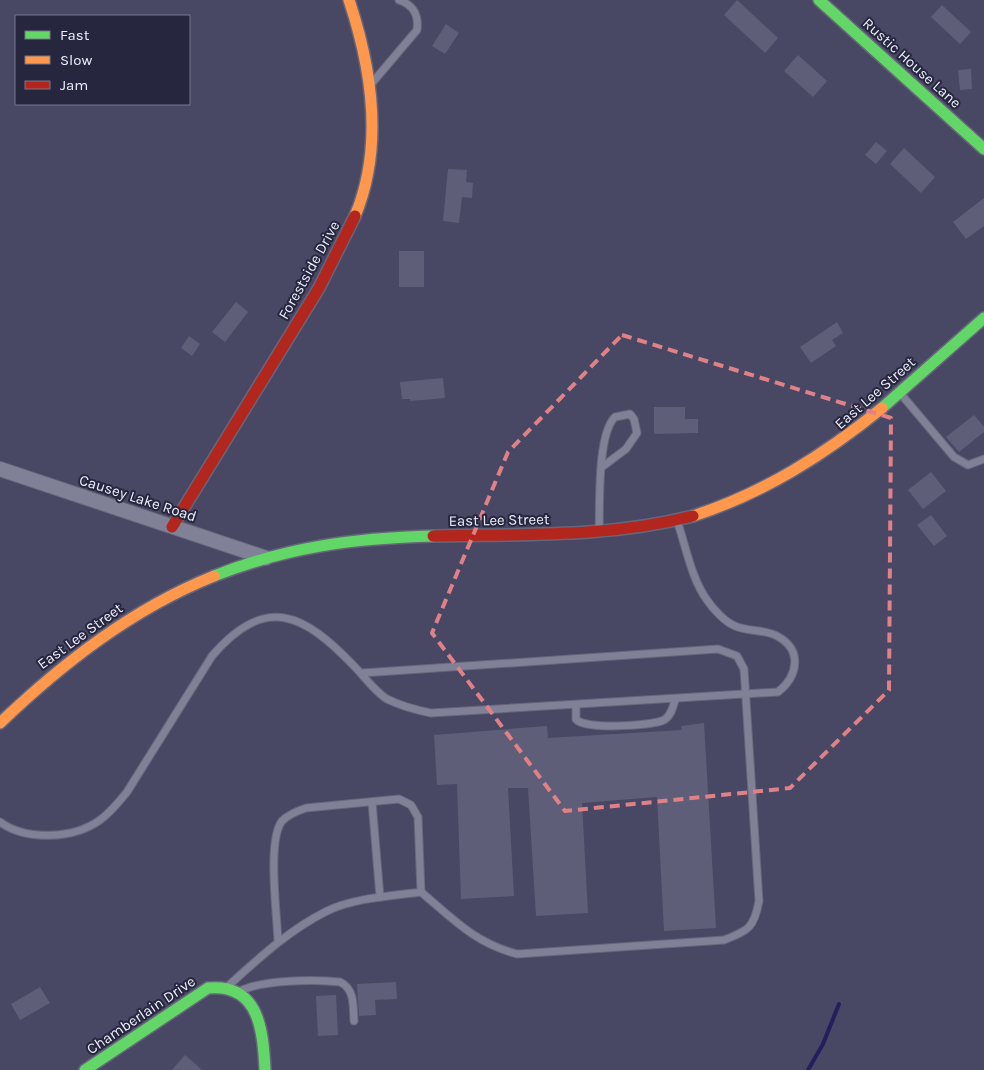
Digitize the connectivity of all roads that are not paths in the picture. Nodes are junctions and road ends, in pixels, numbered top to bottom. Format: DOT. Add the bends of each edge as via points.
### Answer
graph roads {
  1 [pos="399,0"];
  2 [pos="819,0"];
  3 [pos="352,1"];
  4 [pos="368,88"];
  5 [pos="984,149"];
  6 [pos="984,318"];
  7 [pos="900,393"];
  8 [pos="984,459"];
  9 [pos="602,467"];
  10 [pos="0,470"];
  11 [pos="677,520"];
  12 [pos="172,527"];
  13 [pos="599,533"];
  14 [pos="266,558"];
  15 [pos="362,674"];
  16 [pos="746,695"];
  17 [pos="675,700"];
  18 [pos="576,706"];
  19 [pos="0,723"];
  20 [pos="372,802"];
  21 [pos="0,822"];
  22 [pos="421,892"];
  23 [pos="380,897"];
  24 [pos="278,941"];
  25 [pos="228,986"];
  26 [pos="241,992"];
  27 [pos="354,1021"];
  28 [pos="85,1070"];
  29 [pos="265,1070"];
  1 -- 4 [label="lane" via="414,9 416,30"];
  2 -- 5 [label="street, Rustic House Lane"];
  3 -- 4 [label="street, Forestside Drive"];
  4 -- 12 [label="street, Forestside Drive" via="372,112 368,171 362,199 343,244 236,428"];
  6 -- 7 [label="street, East Lee Street"];
  7 -- 8 [label="lane" via="954,457 968,465"];
  7 -- 11 [label="street, East Lee Street" via="841,442 786,479 741,500"];
  9 -- 9 [label="lane" via="606,428 615,417 630,414 637,433 626,449"];
  9 -- 13 [label="lane"];
  10 -- 12 [label="street, Causey Lake Road"];
  11 -- 13 [label="street, East Lee Street"];
  11 -- 16 [label="lane" via="697,582 707,600 734,626 777,636 793,652 794,671 787,684 778,692"];
  12 -- 14 [label="street, Causey Lake Road"];
  13 -- 14 [label="street, East Lee Street" via="382,538"];
  14 -- 19 [label="street, East Lee Street" via="225,571 144,610 101,636 49,676"];
  15 -- 16 [label="lane" via="718,649 737,656 744,669"];
  15 -- 18 [label="lane" via="386,698 408,708 431,713"];
  15 -- 21 [label="lane" via="320,632 294,620 274,617 248,622 229,636 212,656 127,792 100,821 84,829 43,835"];
  16 -- 17 [label="lane"];
  16 -- 22 [label="lane" via="759,901 756,920 746,931 724,940 517,954 475,938"];
  17 -- 18 [label="lane"];
  17 -- 18 [label="lane" via="670,715 664,720 642,724 586,726 576,719"];
  20 -- 22 [label="lane" via="399,799 411,805 418,818"];
  20 -- 23 [label="lane"];
  20 -- 24 [label="lane" via="306,808 293,812 282,822 274,838"];
  22 -- 23 [label="lane"];
  23 -- 24 [label="lane" via="328,910"];
  24 -- 25 [label="lane"];
  25 -- 26 [label="street"];
  25 -- 28 [label="street, Chamberlain Drive" via="208,988"];
  26 -- 27 [label="lane" via="251,986 269,984 340,982 347,985 352,993"];
  26 -- 29 [label="street" via="252,1006 259,1024"];
}
